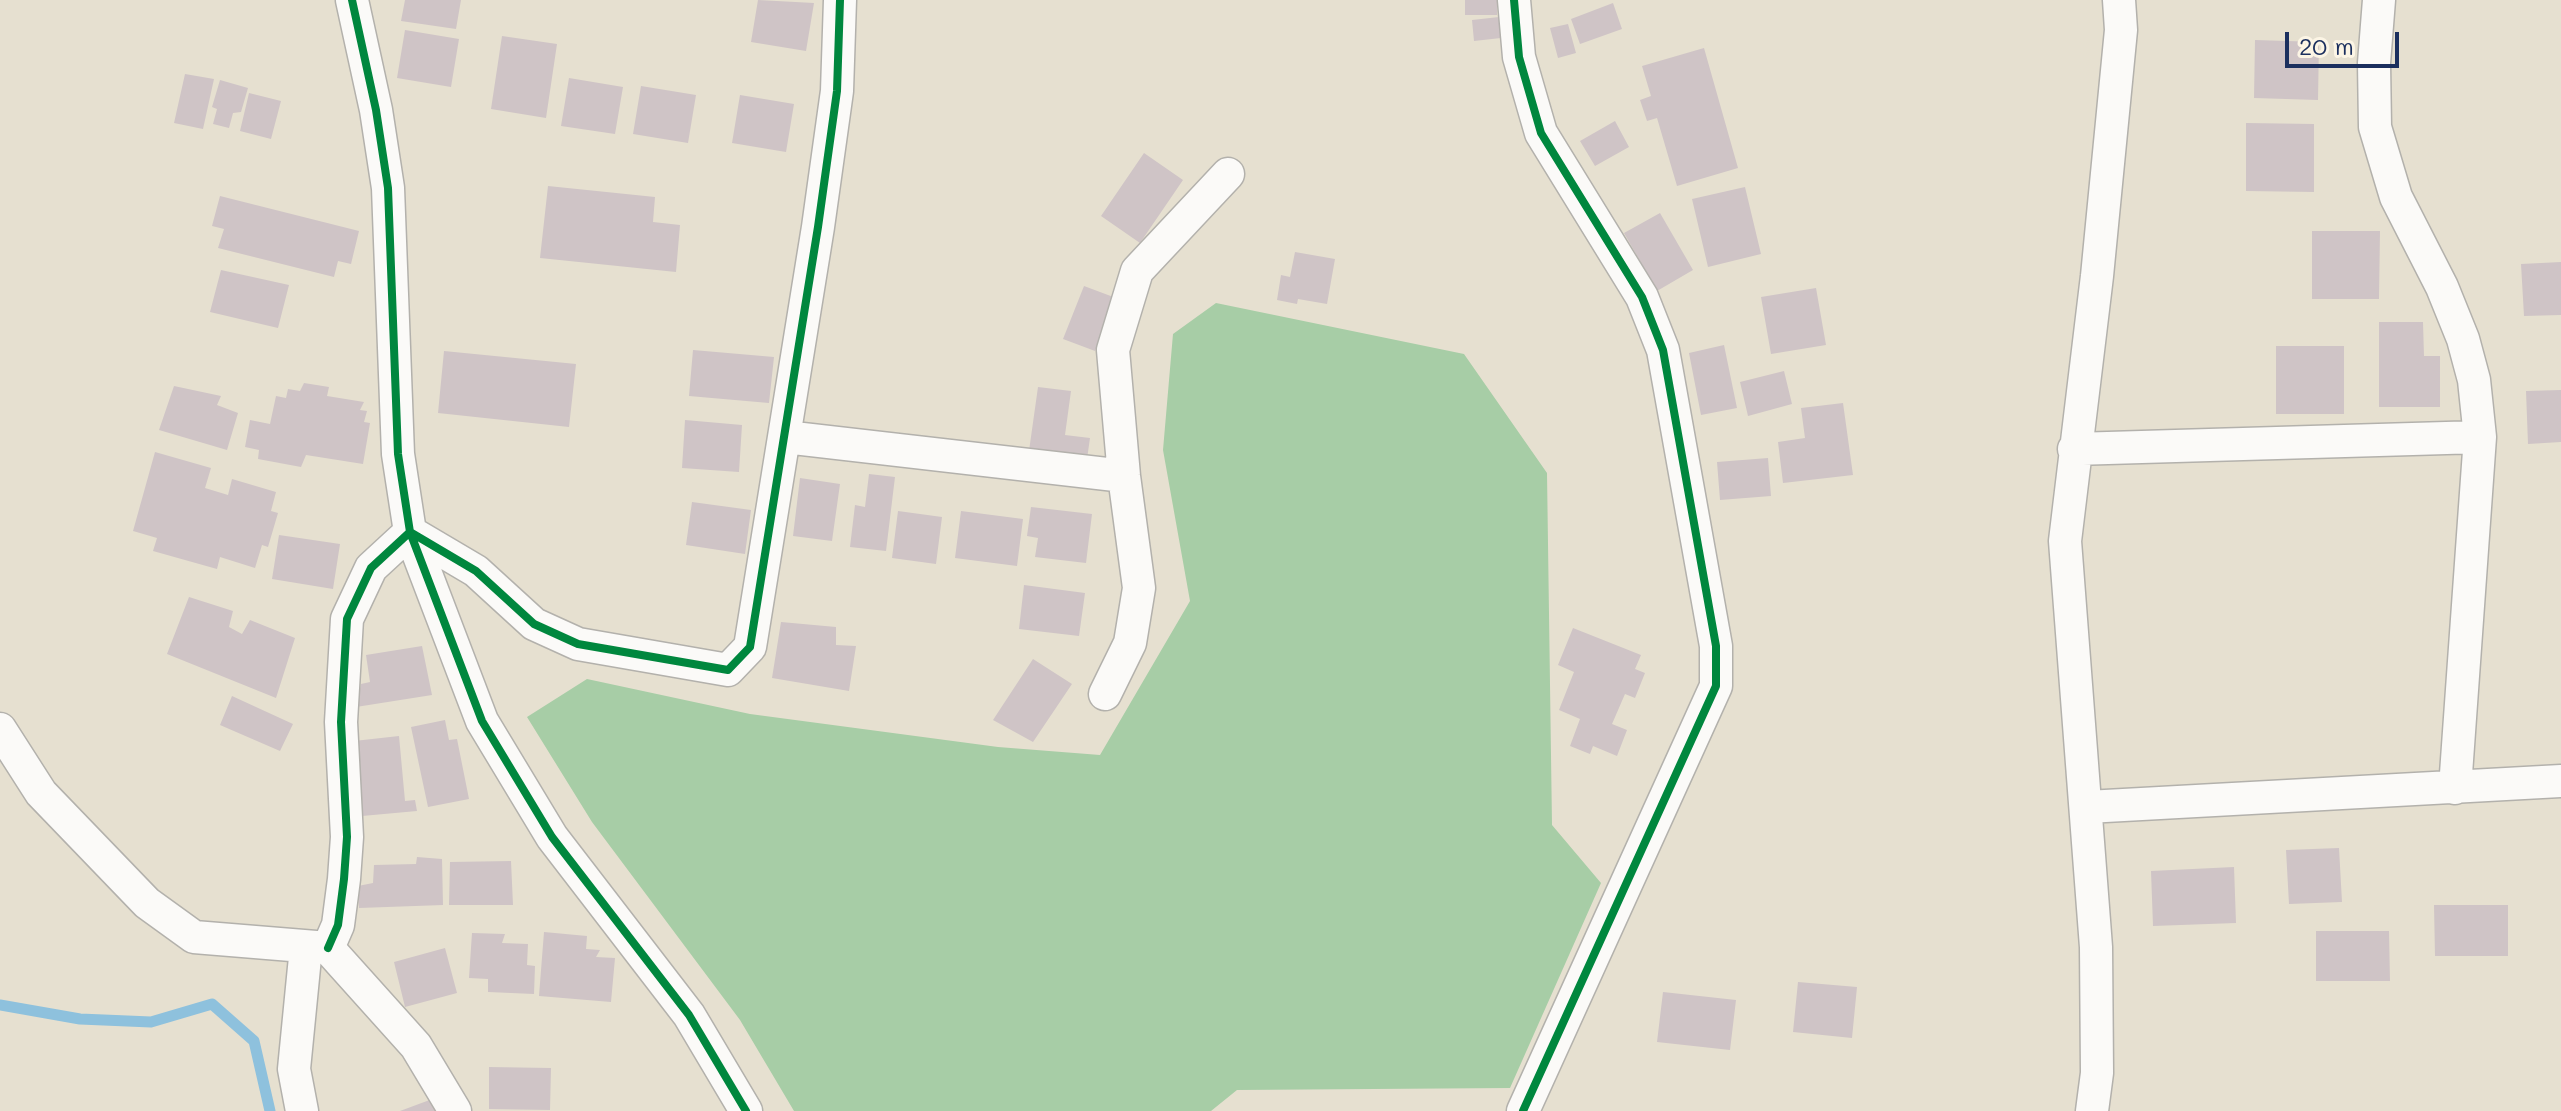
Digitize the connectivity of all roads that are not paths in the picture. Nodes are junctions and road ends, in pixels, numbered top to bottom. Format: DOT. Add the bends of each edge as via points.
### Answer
graph roads {
  1 [pos="352,0"];
  2 [pos="840,0"];
  3 [pos="1514,0"];
  4 [pos="2119,0"];
  5 [pos="2379,0"];
  6 [pos="1228,174"];
  7 [pos="785,437"];
  8 [pos="2480,437"];
  9 [pos="2074,449"];
  10 [pos="1124,476"];
  11 [pos="410,532"];
  12 [pos="1105,694"];
  13 [pos="0,729"];
  14 [pos="2561,781"];
  15 [pos="2455,788"];
  16 [pos="2087,807"];
  17 [pos="317,948"];
  18 [pos="302,1111"];
  19 [pos="455,1111"];
  20 [pos="746,1111"];
  21 [pos="1523,1111"];
  22 [pos="2092,1111"];
  1 -- 11 [label="street" via="388,188 398,454"];
  2 -- 7 [label="street" via="837,91"];
  3 -- 21 [label="street" via="1519,57 1541,133 1642,297 1663,350 1713,630 1716,686"];
  4 -- 9 [label="street" via="2121,30 2097,276"];
  5 -- 8 [label="street" via="2375,127 2396,197 2463,339"];
  6 -- 10 [label="street" via="1137,271 1113,350"];
  7 -- 10 [label="street"];
  7 -- 11 [label="street" via="750,647 728,670 578,644 534,624 476,571"];
  8 -- 9 [label="street"];
  8 -- 15 [label="street"];
  9 -- 16 [label="street" via="2065,541"];
  10 -- 12 [label="street" via="1139,588 1130,643"];
  11 -- 17 [label="street" via="371,568 347,619 341,722 344,879 338,925"];
  11 -- 20 [label="street" via="482,721 552,837 689,1015"];
  13 -- 17 [label="street" via="41,793 147,903 194,937"];
  14 -- 15 [label="street"];
  15 -- 16 [label="street"];
  16 -- 22 [label="street" via="2096,947 2097,1073"];
  17 -- 18 [label="street" via="294,1069"];
  17 -- 19 [label="street" via="416,1046"];
}
